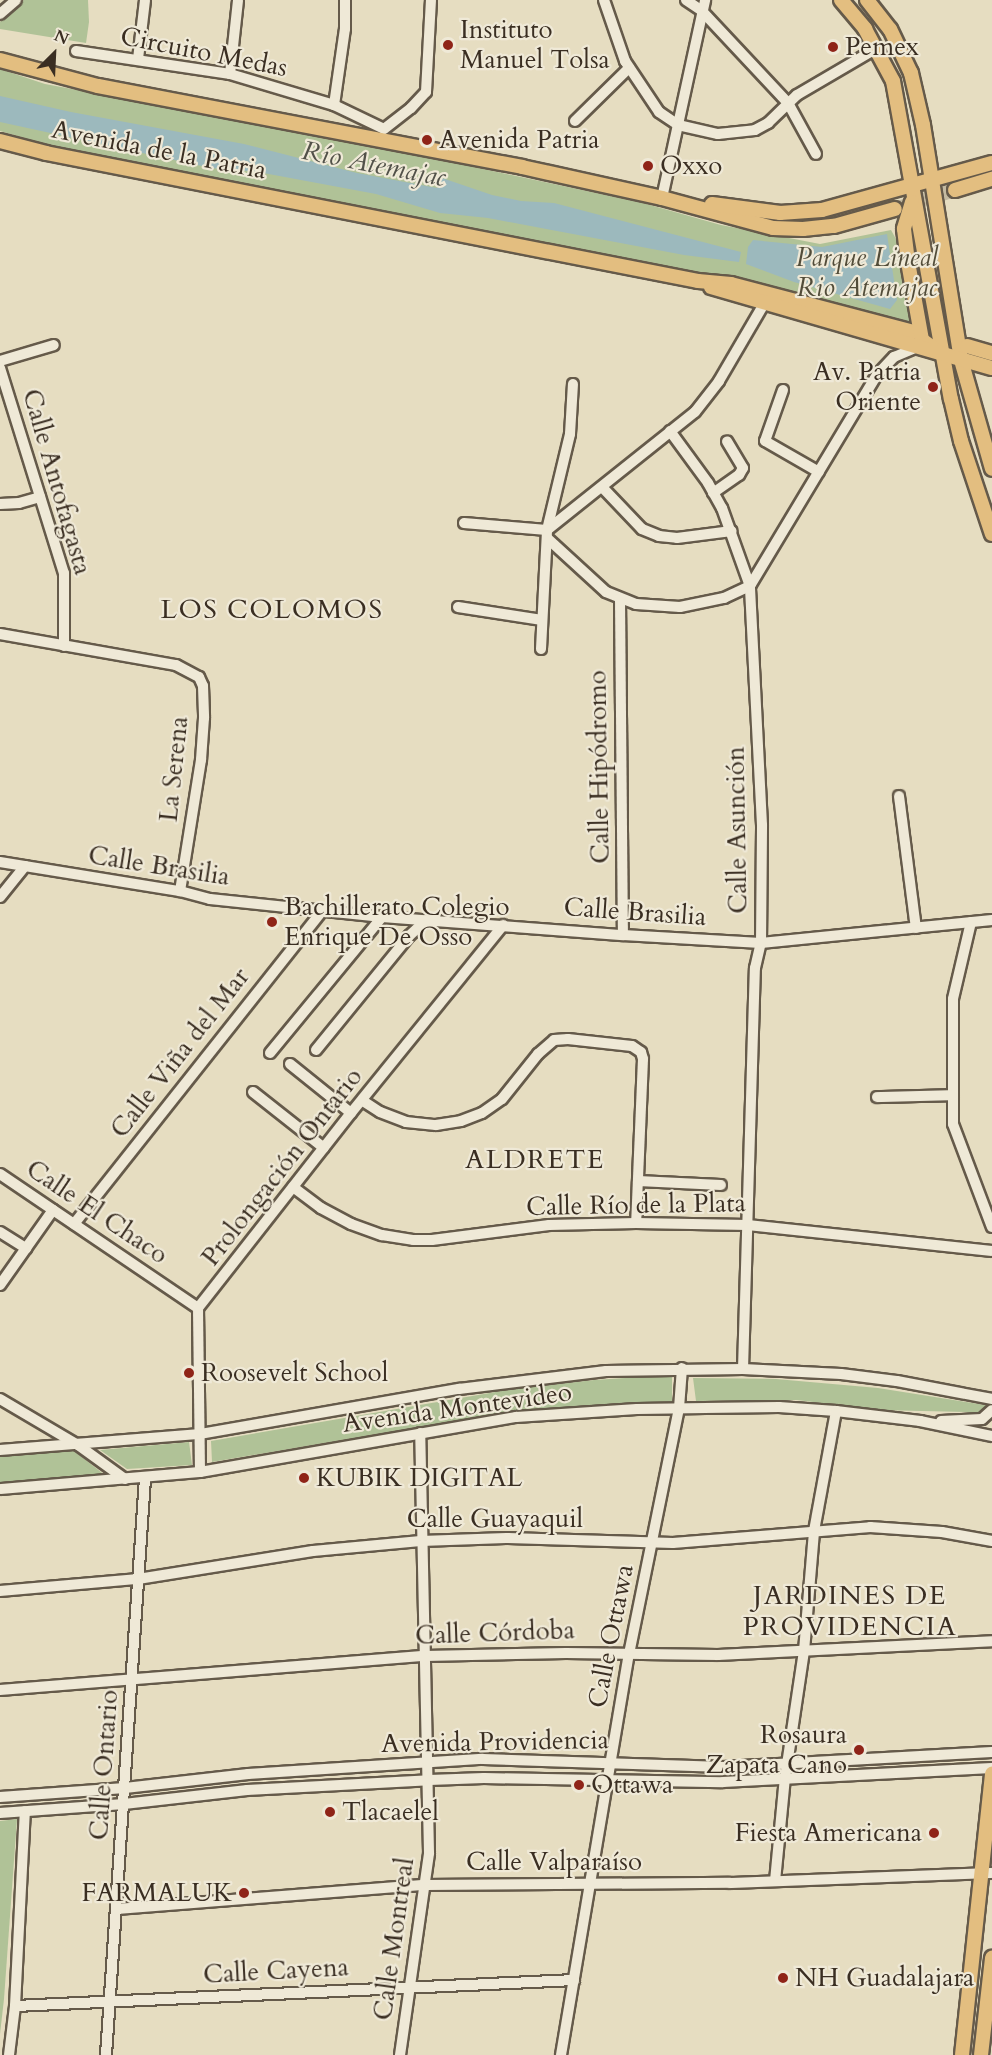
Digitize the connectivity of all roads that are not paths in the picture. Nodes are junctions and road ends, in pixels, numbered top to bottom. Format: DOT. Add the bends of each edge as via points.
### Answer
graph roads {
  1 [pos="16,0"];
  2 [pos="145,0"];
  3 [pos="237,0"];
  4 [pos="345,0"];
  5 [pos="431,0"];
  6 [pos="604,0"];
  7 [pos="686,0"];
  8 [pos="841,0"];
  9 [pos="867,0"];
  10 [pos="703,5"];
  11 [pos="0,14"];
  12 [pos="877,48"];
  13 [pos="76,51"];
  14 [pos="138,59"];
  15 [pos="0,60"];
  16 [pos="629,68"];
  17 [pos="230,74"];
  18 [pos="788,103"];
  19 [pos="334,105"];
  20 [pos="575,121"];
  21 [pos="678,125"];
  22 [pos="386,135"];
  23 [pos="0,141"];
  24 [pos="816,154"];
  25 [pos="992,163"];
  26 [pos="930,179"];
  27 [pos="992,179"];
  28 [pos="955,190"];
  29 [pos="912,192"];
  30 [pos="662,198"];
  31 [pos="894,209"];
  32 [pos="698,281"];
  33 [pos="764,304"];
  34 [pos="914,332"];
  35 [pos="54,345"];
  36 [pos="967,346"];
  37 [pos="917,347"];
  38 [pos="992,353"];
  39 [pos="942,354"];
  40 [pos="961,360"];
  41 [pos="0,361"];
  42 [pos="0,368"];
  43 [pos="992,368"];
  44 [pos="573,384"];
  45 [pos="783,390"];
  46 [pos="670,431"];
  47 [pos="727,441"];
  48 [pos="992,469"];
  49 [pos="819,472"];
  50 [pos="602,487"];
  51 [pos="713,493"];
  52 [pos="40,497"];
  53 [pos="0,504"];
  54 [pos="464,523"];
  55 [pos="732,531"];
  56 [pos="547,534"];
  57 [pos="992,534"];
  58 [pos="750,586"];
  59 [pos="620,599"];
  60 [pos="458,607"];
  61 [pos="542,620"];
  62 [pos="0,634"];
  63 [pos="64,646"];
  64 [pos="541,650"];
  65 [pos="899,796"];
  66 [pos="0,862"];
  67 [pos="25,866"];
  68 [pos="180,891"];
  69 [pos="0,897"];
  70 [pos="322,912"];
  71 [pos="382,917"];
  72 [pos="426,920"];
  73 [pos="992,920"];
  74 [pos="971,922"];
  75 [pos="503,925"];
  76 [pos="916,928"];
  77 [pos="623,935"];
  78 [pos="761,943"];
  79 [pos="316,1050"];
  80 [pos="270,1053"];
  81 [pos="290,1064"];
  82 [pos="253,1092"];
  83 [pos="953,1095"];
  84 [pos="877,1097"];
  85 [pos="363,1101"];
  86 [pos="351,1113"];
  87 [pos="324,1148"];
  88 [pos="0,1174"];
  89 [pos="638,1181"];
  90 [pos="721,1185"];
  91 [pos="293,1187"];
  92 [pos="53,1210"];
  93 [pos="636,1222"];
  94 [pos="74,1224"];
  95 [pos="748,1225"];
  96 [pos="992,1227"];
  97 [pos="0,1232"];
  98 [pos="26,1248"];
  99 [pos="992,1251"];
  100 [pos="0,1285"];
  101 [pos="198,1308"];
  102 [pos="682,1368"];
  103 [pos="743,1369"];
  104 [pos="987,1397"];
  105 [pos="0,1399"];
  106 [pos="992,1405"];
  107 [pos="679,1408"];
  108 [pos="992,1410"];
  109 [pos="836,1411"];
  110 [pos="920,1421"];
  111 [pos="420,1433"];
  112 [pos="200,1434"];
  113 [pos="992,1436"];
  114 [pos="78,1445"];
  115 [pos="0,1450"];
  116 [pos="200,1472"];
  117 [pos="145,1478"];
  118 [pos="125,1479"];
  119 [pos="0,1489"];
  120 [pos="814,1531"];
  121 [pos="421,1541"];
  122 [pos="992,1541"];
  123 [pos="651,1543"];
  124 [pos="138,1580"];
  125 [pos="0,1591"];
  126 [pos="992,1641"];
  127 [pos="804,1651"];
  128 [pos="629,1654"];
  129 [pos="425,1656"];
  130 [pos="132,1679"];
  131 [pos="0,1690"];
  132 [pos="992,1752"];
  133 [pos="428,1762"];
  134 [pos="611,1762"];
  135 [pos="788,1763"];
  136 [pos="992,1768"];
  137 [pos="992,1774"];
  138 [pos="785,1778"];
  139 [pos="608,1779"];
  140 [pos="429,1780"];
  141 [pos="125,1788"];
  142 [pos="0,1797"];
  143 [pos="124,1804"];
  144 [pos="25,1811"];
  145 [pos="0,1813"];
  146 [pos="987,1873"];
  147 [pos="775,1881"];
  148 [pos="590,1884"];
  149 [pos="425,1885"];
  150 [pos="117,1909"];
  151 [pos="992,1958"];
  152 [pos="574,1980"];
  153 [pos="412,1987"];
  154 [pos="111,2001"];
  155 [pos="15,2006"];
  156 [pos="9,2055"];
  157 [pos="106,2055"];
  158 [pos="400,2055"];
  159 [pos="561,2055"];
  160 [pos="962,2055"];
  161 [pos="981,2055"];
  1 -- 11 [label="street"];
  2 -- 14 [label="street"];
  3 -- 17 [label="street"];
  4 -- 19 [label="street"];
  5 -- 22 [label="street" via="426,92"];
  6 -- 16 [label="street"];
  7 -- 10 [label="street"];
  8 -- 12 [label="main road"];
  9 -- 26 [label="main road" via="890,29 911,73"];
  10 -- 18 [label="street"];
  10 -- 21 [label="street"];
  12 -- 18 [label="street"];
  12 -- 29 [label="main road" via="897,96"];
  13 -- 14 [label="street, Circuito Medas"];
  14 -- 17 [label="street, Circuito Medas"];
  15 -- 22 [label="main road, Avenida de la Patria" via="87,84"];
  16 -- 20 [label="street"];
  16 -- 21 [label="street" via="660,112"];
  17 -- 19 [label="street, Circuito Medas"];
  18 -- 21 [label="street" via="768,123 737,134"];
  18 -- 24 [label="street"];
  19 -- 22 [label="street, Circuito Medas"];
  21 -- 30 [label="street"];
  22 -- 30 [label="main road, Avenida de la Patria"];
  23 -- 32 [label="main road, Avenida de la Patria"];
  25 -- 26 [label="main road, Avenida de la Patria"];
  26 -- 29 [label="main road, Avenida de la Patria"];
  26 -- 40 [label="main road"];
  27 -- 28 [label="main road"];
  29 -- 30 [label="main road, Avenida de la Patria" via="803,212 757,212"];
  29 -- 39 [label="main road"];
  30 -- 31 [label="main road, Avenida de la Patria" via="757,225 787,229 834,226"];
  32 -- 33 [label="main road, Avenida de la Patria"];
  32 -- 34 [label="main road, Avenida de la Patria" via="760,291"];
  33 -- 37 [label="main road, Avenida de la Patria"];
  33 -- 46 [label="street" via="719,381 695,412"];
  35 -- 41 [label="street"];
  36 -- 38 [label="main road"];
  37 -- 39 [label="main road, Avenida de la Patria"];
  37 -- 49 [label="street" via="894,357 877,375"];
  39 -- 40 [label="main road, Avenida de la Patria"];
  39 -- 57 [label="main road" via="961,441"];
  40 -- 43 [label="main road, Avenida de la Patria"];
  40 -- 48 [label="main road"];
  42 -- 52 [label="street, Calle Antofagasta"];
  44 -- 56 [label="street" via="570,434"];
  45 -- 49 [label="street" via="765,441"];
  46 -- 50 [label="street"];
  46 -- 51 [label="street, Calle Asunción"];
  47 -- 51 [label="street" via="743,468"];
  49 -- 58 [label="street"];
  50 -- 55 [label="street" via="642,529 659,536"];
  50 -- 56 [label="street"];
  51 -- 55 [label="street, Calle Asunción"];
  52 -- 53 [label="street"];
  52 -- 63 [label="street, Calle Antofagasta" via="64,573"];
  54 -- 56 [label="street"];
  55 -- 58 [label="street, Calle Asunción"];
  56 -- 59 [label="street" via="587,577"];
  56 -- 61 [label="street"];
  58 -- 59 [label="street" via="724,598 680,607 656,607"];
  58 -- 78 [label="street, Calle Asunción" via="762,825"];
  59 -- 77 [label="street, Calle Hipódromo"];
  60 -- 61 [label="street"];
  61 -- 64 [label="street"];
  62 -- 63 [label="street"];
  63 -- 68 [label="street, La Serena" via="176,665 199,677 204,718 201,760"];
  65 -- 76 [label="street"];
  66 -- 67 [label="street, Calle Brasilia"];
  67 -- 68 [label="street, Calle Brasilia"];
  67 -- 69 [label="street"];
  68 -- 70 [label="street, Calle Brasilia" via="210,899"];
  70 -- 71 [label="street, Calle Brasilia"];
  70 -- 94 [label="street, Calle Viña del Mar"];
  71 -- 72 [label="street, Calle Brasilia"];
  71 -- 80 [label="street"];
  72 -- 75 [label="street, Calle Brasilia"];
  72 -- 79 [label="street"];
  73 -- 74 [label="street, Calle Brasilia"];
  74 -- 76 [label="street, Calle Brasilia"];
  74 -- 83 [label="street" via="953,999"];
  75 -- 77 [label="street, Calle Brasilia"];
  75 -- 85 [label="street, Prolongación Ontario"];
  76 -- 78 [label="street, Calle Brasilia"];
  77 -- 78 [label="street, Calle Brasilia"];
  78 -- 95 [label="street, Calle Asunción" via="754,968"];
  81 -- 86 [label="street"];
  82 -- 87 [label="street"];
  83 -- 84 [label="street"];
  83 -- 96 [label="street" via="953,1124"];
  85 -- 86 [label="street, Prolongación Ontario"];
  85 -- 89 [label="street" via="406,1122 436,1125 461,1121 502,1099 554,1040 632,1046 641,1052 642,1059"];
  86 -- 87 [label="street, Prolongación Ontario"];
  87 -- 91 [label="street, Prolongación Ontario"];
  88 -- 92 [label="street, Calle El Chaco"];
  89 -- 90 [label="street"];
  89 -- 93 [label="street"];
  91 -- 93 [label="street, Calle Río de la Plata" via="351,1224 406,1239 432,1240 549,1225"];
  91 -- 101 [label="street, Prolongación Ontario"];
  92 -- 94 [label="street, Calle El Chaco"];
  92 -- 98 [label="street"];
  93 -- 95 [label="street, Calle Río de la Plata"];
  94 -- 101 [label="street, Calle El Chaco"];
  95 -- 99 [label="street, Calle Río de la Plata"];
  95 -- 103 [label="street, Calle Asunción"];
  97 -- 98 [label="street"];
  98 -- 100 [label="street"];
  101 -- 112 [label="street"];
  102 -- 103 [label="street, Avenida Montevideo"];
  102 -- 107 [label="street, Calle Ottawa"];
  102 -- 112 [label="street, Avenida Montevideo" via="606,1371 459,1389"];
  103 -- 104 [label="street, Avenida Montevideo" via="841,1374"];
  104 -- 106 [label="street"];
  105 -- 114 [label="street"];
  107 -- 109 [label="street, Avenida Montevideo"];
  107 -- 111 [label="street, Avenida Montevideo" via="516,1417"];
  107 -- 123 [label="street, Calle Ottawa"];
  108 -- 110 [label="street" via="982,1419"];
  109 -- 110 [label="street, Avenida Montevideo"];
  109 -- 120 [label="street"];
  110 -- 113 [label="street, Avenida Montevideo"];
  111 -- 116 [label="street, Avenida Montevideo"];
  111 -- 121 [label="street, Calle Montreal"];
  112 -- 114 [label="street, Avenida Montevideo"];
  112 -- 116 [label="street"];
  114 -- 115 [label="street, Avenida Montevideo"];
  114 -- 118 [label="street"];
  116 -- 117 [label="street, Avenida Montevideo"];
  117 -- 118 [label="street, Avenida Montevideo"];
  117 -- 124 [label="street, Calle Ontario"];
  118 -- 119 [label="street, Avenida Montevideo"];
  120 -- 122 [label="street, Calle Guayaquil" via="904,1529"];
  120 -- 123 [label="street, Calle Guayaquil"];
  120 -- 127 [label="street"];
  121 -- 123 [label="street, Calle Guayaquil" via="508,1538"];
  121 -- 124 [label="street, Calle Guayaquil" via="313,1551"];
  121 -- 129 [label="street, Calle Montreal"];
  123 -- 128 [label="street, Calle Ottawa"];
  124 -- 125 [label="street, Calle Guayaquil"];
  124 -- 130 [label="street, Calle Ontario"];
  126 -- 127 [label="street, Calle Córdoba"];
  127 -- 128 [label="street, Calle Córdoba"];
  127 -- 135 [label="street"];
  128 -- 129 [label="street, Calle Córdoba"];
  128 -- 134 [label="street, Calle Ottawa"];
  129 -- 130 [label="street, Calle Córdoba"];
  129 -- 133 [label="street, Calle Montreal"];
  130 -- 131 [label="street, Calle Córdoba"];
  130 -- 141 [label="street, Calle Ontario"];
  132 -- 135 [label="street, Avenida Providencia"];
  133 -- 134 [label="street, Avenida Providencia"];
  133 -- 140 [label="street, Calle Montreal"];
  133 -- 141 [label="street, Avenida Providencia" via="248,1774"];
  134 -- 135 [label="street, Avenida Providencia" via="724,1767"];
  134 -- 139 [label="street, Calle Ottawa"];
  135 -- 138 [label="street"];
  136 -- 138 [label="street, Avenida Providencia"];
  137 -- 146 [label="main road"];
  138 -- 139 [label="street, Avenida Providencia" via="723,1782"];
  138 -- 147 [label="street"];
  139 -- 140 [label="street, Avenida Providencia"];
  139 -- 148 [label="street, Calle Ottawa"];
  140 -- 143 [label="street, Avenida Providencia" via="247,1790"];
  140 -- 149 [label="street, Calle Montreal"];
  141 -- 142 [label="street, Avenida Providencia"];
  141 -- 143 [label="street, Calle Ontario"];
  143 -- 144 [label="street, Avenida Providencia"];
  143 -- 150 [label="street, Calle Ontario"];
  144 -- 145 [label="street, Avenida Providencia"];
  144 -- 155 [label="street"];
  146 -- 147 [label="street, Calle Valparaíso"];
  146 -- 160 [label="main road"];
  147 -- 148 [label="street, Calle Valparaíso"];
  148 -- 149 [label="street, Calle Valparaíso"];
  148 -- 152 [label="street, Calle Ottawa"];
  149 -- 150 [label="street, Calle Valparaíso"];
  149 -- 153 [label="street, Calle Montreal"];
  150 -- 154 [label="street, Calle Ontario"];
  151 -- 161 [label="main road"];
  152 -- 153 [label="street, Calle Cayena"];
  152 -- 159 [label="street, Calle Ottawa"];
  153 -- 154 [label="street, Calle Cayena"];
  153 -- 158 [label="street, Calle Montreal"];
  154 -- 155 [label="street, Calle Cayena"];
  154 -- 157 [label="street, Calle Ontario"];
  155 -- 156 [label="street"];
}
